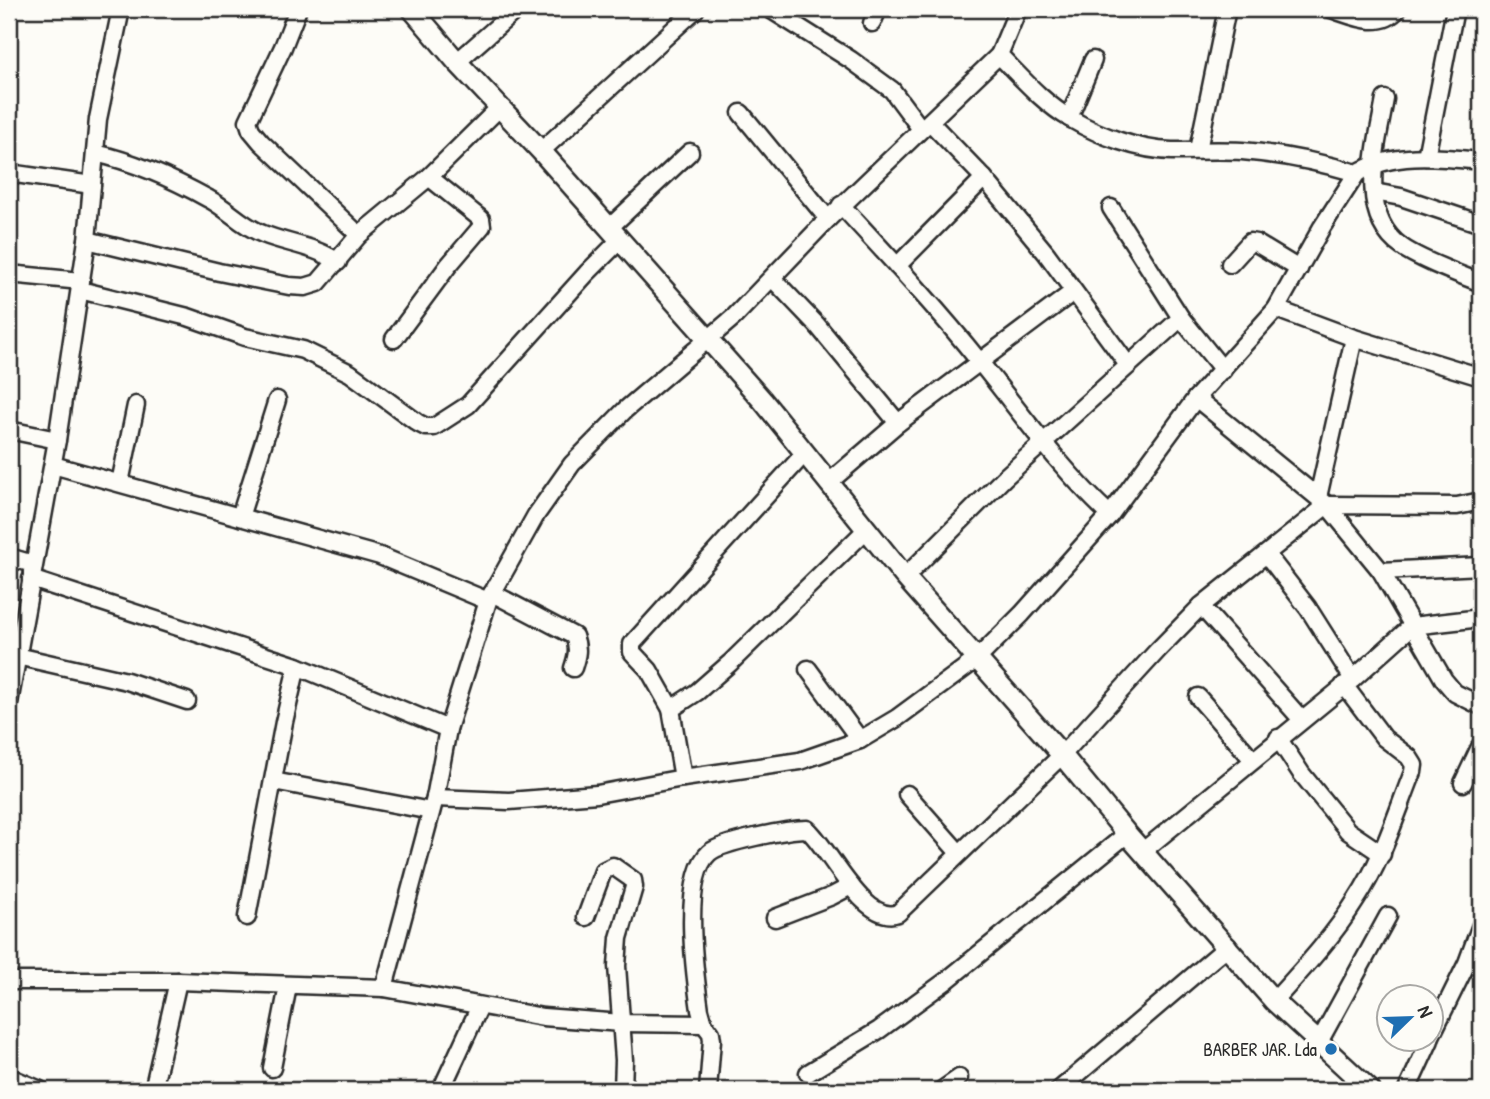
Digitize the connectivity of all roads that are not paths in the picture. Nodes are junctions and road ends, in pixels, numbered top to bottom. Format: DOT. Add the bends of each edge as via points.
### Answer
graph roads {
  1 [pos="121,9"];
  2 [pos="298,9"];
  3 [pos="412,9"];
  4 [pos="517,9"];
  5 [pos="696,9"];
  6 [pos="770,9"];
  7 [pos="1018,9"];
  8 [pos="1227,9"];
  9 [pos="1331,9"];
  10 [pos="1398,9"];
  11 [pos="1455,9"];
  12 [pos="999,55"];
  13 [pos="1093,60"];
  14 [pos="457,62"];
  15 [pos="1385,99"];
  16 [pos="500,107"];
  17 [pos="741,113"];
  18 [pos="1069,118"];
  19 [pos="925,125"];
  20 [pos="1198,150"];
  21 [pos="541,151"];
  22 [pos="95,152"];
  23 [pos="690,152"];
  24 [pos="1426,158"];
  25 [pos="1481,161"];
  26 [pos="1376,163"];
  27 [pos="9,173"];
  28 [pos="1357,173"];
  29 [pos="429,177"];
  30 [pos="984,177"];
  31 [pos="92,186"];
  32 [pos="1374,192"];
  33 [pos="841,205"];
  34 [pos="1111,208"];
  35 [pos="828,219"];
  36 [pos="1481,224"];
  37 [pos="614,234"];
  38 [pos="359,235"];
  39 [pos="87,240"];
  40 [pos="338,262"];
  41 [pos="1230,264"];
  42 [pos="897,266"];
  43 [pos="1299,269"];
  44 [pos="9,274"];
  45 [pos="772,278"];
  46 [pos="1481,283"];
  47 [pos="80,286"];
  48 [pos="1073,292"];
  49 [pos="1276,309"];
  50 [pos="1181,318"];
  51 [pos="1354,338"];
  52 [pos="394,339"];
  53 [pos="709,341"];
  54 [pos="981,362"];
  55 [pos="1128,365"];
  56 [pos="1223,370"];
  57 [pos="1481,377"];
  58 [pos="1196,398"];
  59 [pos="276,400"];
  60 [pos="136,405"];
  61 [pos="898,423"];
  62 [pos="9,430"];
  63 [pos="57,440"];
  64 [pos="1043,444"];
  65 [pos="804,454"];
  66 [pos="52,465"];
  67 [pos="828,482"];
  68 [pos="120,483"];
  69 [pos="1322,501"];
  70 [pos="1481,501"];
  71 [pos="1110,515"];
  72 [pos="240,517"];
  73 [pos="867,529"];
  74 [pos="1267,555"];
  75 [pos="9,557"];
  76 [pos="1481,566"];
  77 [pos="1381,570"];
  78 [pos="32,571"];
  79 [pos="905,577"];
  80 [pos="490,597"];
  81 [pos="1201,606"];
  82 [pos="1481,618"];
  83 [pos="1412,626"];
  84 [pos="15,648"];
  85 [pos="977,659"];
  86 [pos="298,666"];
  87 [pos="573,668"];
  88 [pos="808,669"];
  89 [pos="1349,682"];
  90 [pos="1198,698"];
  91 [pos="187,701"];
  92 [pos="9,703"];
  93 [pos="1481,706"];
  94 [pos="671,709"];
  95 [pos="1302,720"];
  96 [pos="448,729"];
  97 [pos="1278,738"];
  98 [pos="860,740"];
  99 [pos="1481,745"];
  100 [pos="1062,755"];
  101 [pos="1253,760"];
  102 [pos="683,778"];
  103 [pos="273,781"];
  104 [pos="1462,783"];
  105 [pos="907,794"];
  106 [pos="433,805"];
  107 [pos="1127,834"];
  108 [pos="1143,851"];
  109 [pos="959,853"];
  110 [pos="1382,854"];
  111 [pos="851,886"];
  112 [pos="1388,916"];
  113 [pos="247,917"];
  114 [pos="586,917"];
  115 [pos="775,918"];
  116 [pos="1481,925"];
  117 [pos="1228,946"];
  118 [pos="9,981"];
  119 [pos="178,981"];
  120 [pos="288,986"];
  121 [pos="384,988"];
  122 [pos="1274,1001"];
  123 [pos="480,1006"];
  124 [pos="1444,1010"];
  125 [pos="622,1023"];
  126 [pos="704,1024"];
  127 [pos="1318,1044"];
  128 [pos="1423,1054"];
  129 [pos="272,1068"];
  130 [pos="808,1073"];
  131 [pos="9,1077"];
  132 [pos="959,1078"];
  133 [pos="1067,1088"];
  134 [pos="40,1090"];
  135 [pos="153,1090"];
  136 [pos="441,1090"];
  137 [pos="623,1090"];
  138 [pos="708,1090"];
  139 [pos="942,1090"];
  140 [pos="1370,1090"];
  141 [pos="1407,1090"];
  1 -- 22 [label="street"];
  2 -- 38 [label="street" via="248,121 261,142"];
  3 -- 14 [label="street"];
  4 -- 14 [label="street"];
  5 -- 21 [label="street"];
  6 -- 19 [label="street" via="851,60 891,90"];
  7 -- 12 [label="street"];
  8 -- 20 [label="street"];
  9 -- 10 [label="street" via="1368,21 1384,19"];
  11 -- 24 [label="street"];
  12 -- 18 [label="street"];
  12 -- 19 [label="street"];
  13 -- 18 [label="street"];
  14 -- 16 [label="street"];
  15 -- 26 [label="street"];
  16 -- 21 [label="street"];
  16 -- 29 [label="street"];
  17 -- 35 [label="street"];
  18 -- 20 [label="street" via="1099,134 1140,146"];
  19 -- 30 [label="street"];
  19 -- 33 [label="street"];
  20 -- 28 [label="street" via="1309,160"];
  21 -- 37 [label="street"];
  22 -- 31 [label="street"];
  22 -- 40 [label="street" via="148,169 211,200 246,226 326,253"];
  23 -- 37 [label="street"];
  24 -- 25 [label="street"];
  24 -- 26 [label="street"];
  26 -- 28 [label="street"];
  26 -- 32 [label="street"];
  27 -- 31 [label="street"];
  28 -- 43 [label="street"];
  29 -- 38 [label="street"];
  29 -- 52 [label="street" via="481,219 482,226"];
  30 -- 42 [label="street"];
  30 -- 48 [label="street"];
  31 -- 39 [label="street"];
  32 -- 36 [label="street"];
  32 -- 46 [label="street" via="1385,232 1402,248"];
  33 -- 35 [label="street"];
  33 -- 42 [label="street"];
  34 -- 50 [label="street"];
  35 -- 45 [label="street"];
  37 -- 47 [label="street" via="587,273 468,405 434,428 418,423 350,373 303,350 245,337"];
  37 -- 53 [label="street"];
  38 -- 40 [label="street"];
  39 -- 40 [label="street" via="289,286 318,284"];
  39 -- 47 [label="street"];
  41 -- 43 [label="street" via="1246,246 1256,243"];
  42 -- 54 [label="street"];
  43 -- 49 [label="street"];
  44 -- 47 [label="street"];
  45 -- 53 [label="street"];
  45 -- 61 [label="street" via="844,355"];
  47 -- 63 [label="street"];
  48 -- 54 [label="street"];
  48 -- 55 [label="street"];
  49 -- 51 [label="street"];
  49 -- 56 [label="street"];
  50 -- 55 [label="street"];
  50 -- 56 [label="street"];
  51 -- 57 [label="street"];
  51 -- 69 [label="street"];
  53 -- 65 [label="street"];
  53 -- 80 [label="street" via="625,411 572,464 536,515"];
  54 -- 61 [label="street"];
  54 -- 64 [label="street"];
  55 -- 64 [label="street"];
  56 -- 58 [label="street"];
  58 -- 69 [label="street"];
  58 -- 71 [label="street"];
  59 -- 72 [label="street"];
  60 -- 68 [label="street"];
  61 -- 67 [label="street"];
  62 -- 63 [label="street"];
  63 -- 66 [label="street"];
  64 -- 71 [label="street"];
  64 -- 79 [label="street"];
  65 -- 67 [label="street"];
  65 -- 94 [label="street" via="632,644 632,652 654,677"];
  66 -- 68 [label="street"];
  66 -- 78 [label="street"];
  67 -- 73 [label="street"];
  68 -- 72 [label="street"];
  69 -- 70 [label="street" via="1457,506"];
  69 -- 74 [label="street"];
  69 -- 77 [label="street"];
  71 -- 85 [label="street"];
  72 -- 80 [label="street" via="380,556"];
  73 -- 79 [label="street"];
  73 -- 94 [label="street" via="730,663"];
  74 -- 81 [label="street"];
  74 -- 89 [label="street" via="1308,608"];
  75 -- 78 [label="street"];
  76 -- 77 [label="street"];
  77 -- 83 [label="street"];
  78 -- 84 [label="street"];
  78 -- 86 [label="street"];
  79 -- 85 [label="street"];
  80 -- 87 [label="street" via="574,636 578,645"];
  80 -- 96 [label="street"];
  81 -- 95 [label="street"];
  81 -- 100 [label="street"];
  82 -- 83 [label="street"];
  83 -- 89 [label="street"];
  83 -- 93 [label="street" via="1455,693"];
  84 -- 91 [label="street"];
  84 -- 92 [label="street"];
  85 -- 98 [label="street"];
  85 -- 100 [label="street"];
  86 -- 96 [label="street"];
  86 -- 103 [label="street"];
  88 -- 98 [label="street"];
  89 -- 95 [label="street"];
  89 -- 110 [label="street" via="1384,738 1414,765"];
  90 -- 101 [label="street"];
  94 -- 102 [label="street"];
  95 -- 97 [label="street"];
  96 -- 106 [label="street"];
  97 -- 101 [label="street"];
  97 -- 110 [label="street" via="1348,831"];
  98 -- 102 [label="street" via="800,761"];
  99 -- 104 [label="street"];
  100 -- 107 [label="street"];
  100 -- 109 [label="street"];
  101 -- 108 [label="street"];
  102 -- 106 [label="street" via="597,794"];
  103 -- 106 [label="street"];
  103 -- 113 [label="street"];
  105 -- 109 [label="street"];
  106 -- 121 [label="street"];
  107 -- 108 [label="street"];
  107 -- 130 [label="street" via="946,981 879,1030"];
  108 -- 117 [label="street"];
  109 -- 111 [label="street" via="905,908 890,916 870,906"];
  110 -- 122 [label="street" via="1357,900"];
  111 -- 115 [label="street"];
  111 -- 126 [label="street" via="807,829 710,851 700,863 691,911"];
  112 -- 127 [label="street"];
  114 -- 125 [label="street" via="603,871 613,866 633,880 619,938"];
  116 -- 124 [label="street"];
  117 -- 122 [label="street"];
  117 -- 133 [label="street"];
  118 -- 119 [label="street"];
  119 -- 120 [label="street"];
  119 -- 135 [label="street"];
  120 -- 121 [label="street"];
  120 -- 129 [label="street"];
  121 -- 123 [label="street"];
  122 -- 127 [label="street"];
  123 -- 125 [label="street"];
  123 -- 136 [label="street"];
  125 -- 126 [label="street"];
  125 -- 137 [label="street"];
  126 -- 138 [label="street" via="712,1040"];
  127 -- 140 [label="street"];
  128 -- 141 [label="street"];
  131 -- 134 [label="street"];
  132 -- 139 [label="street"];
}
